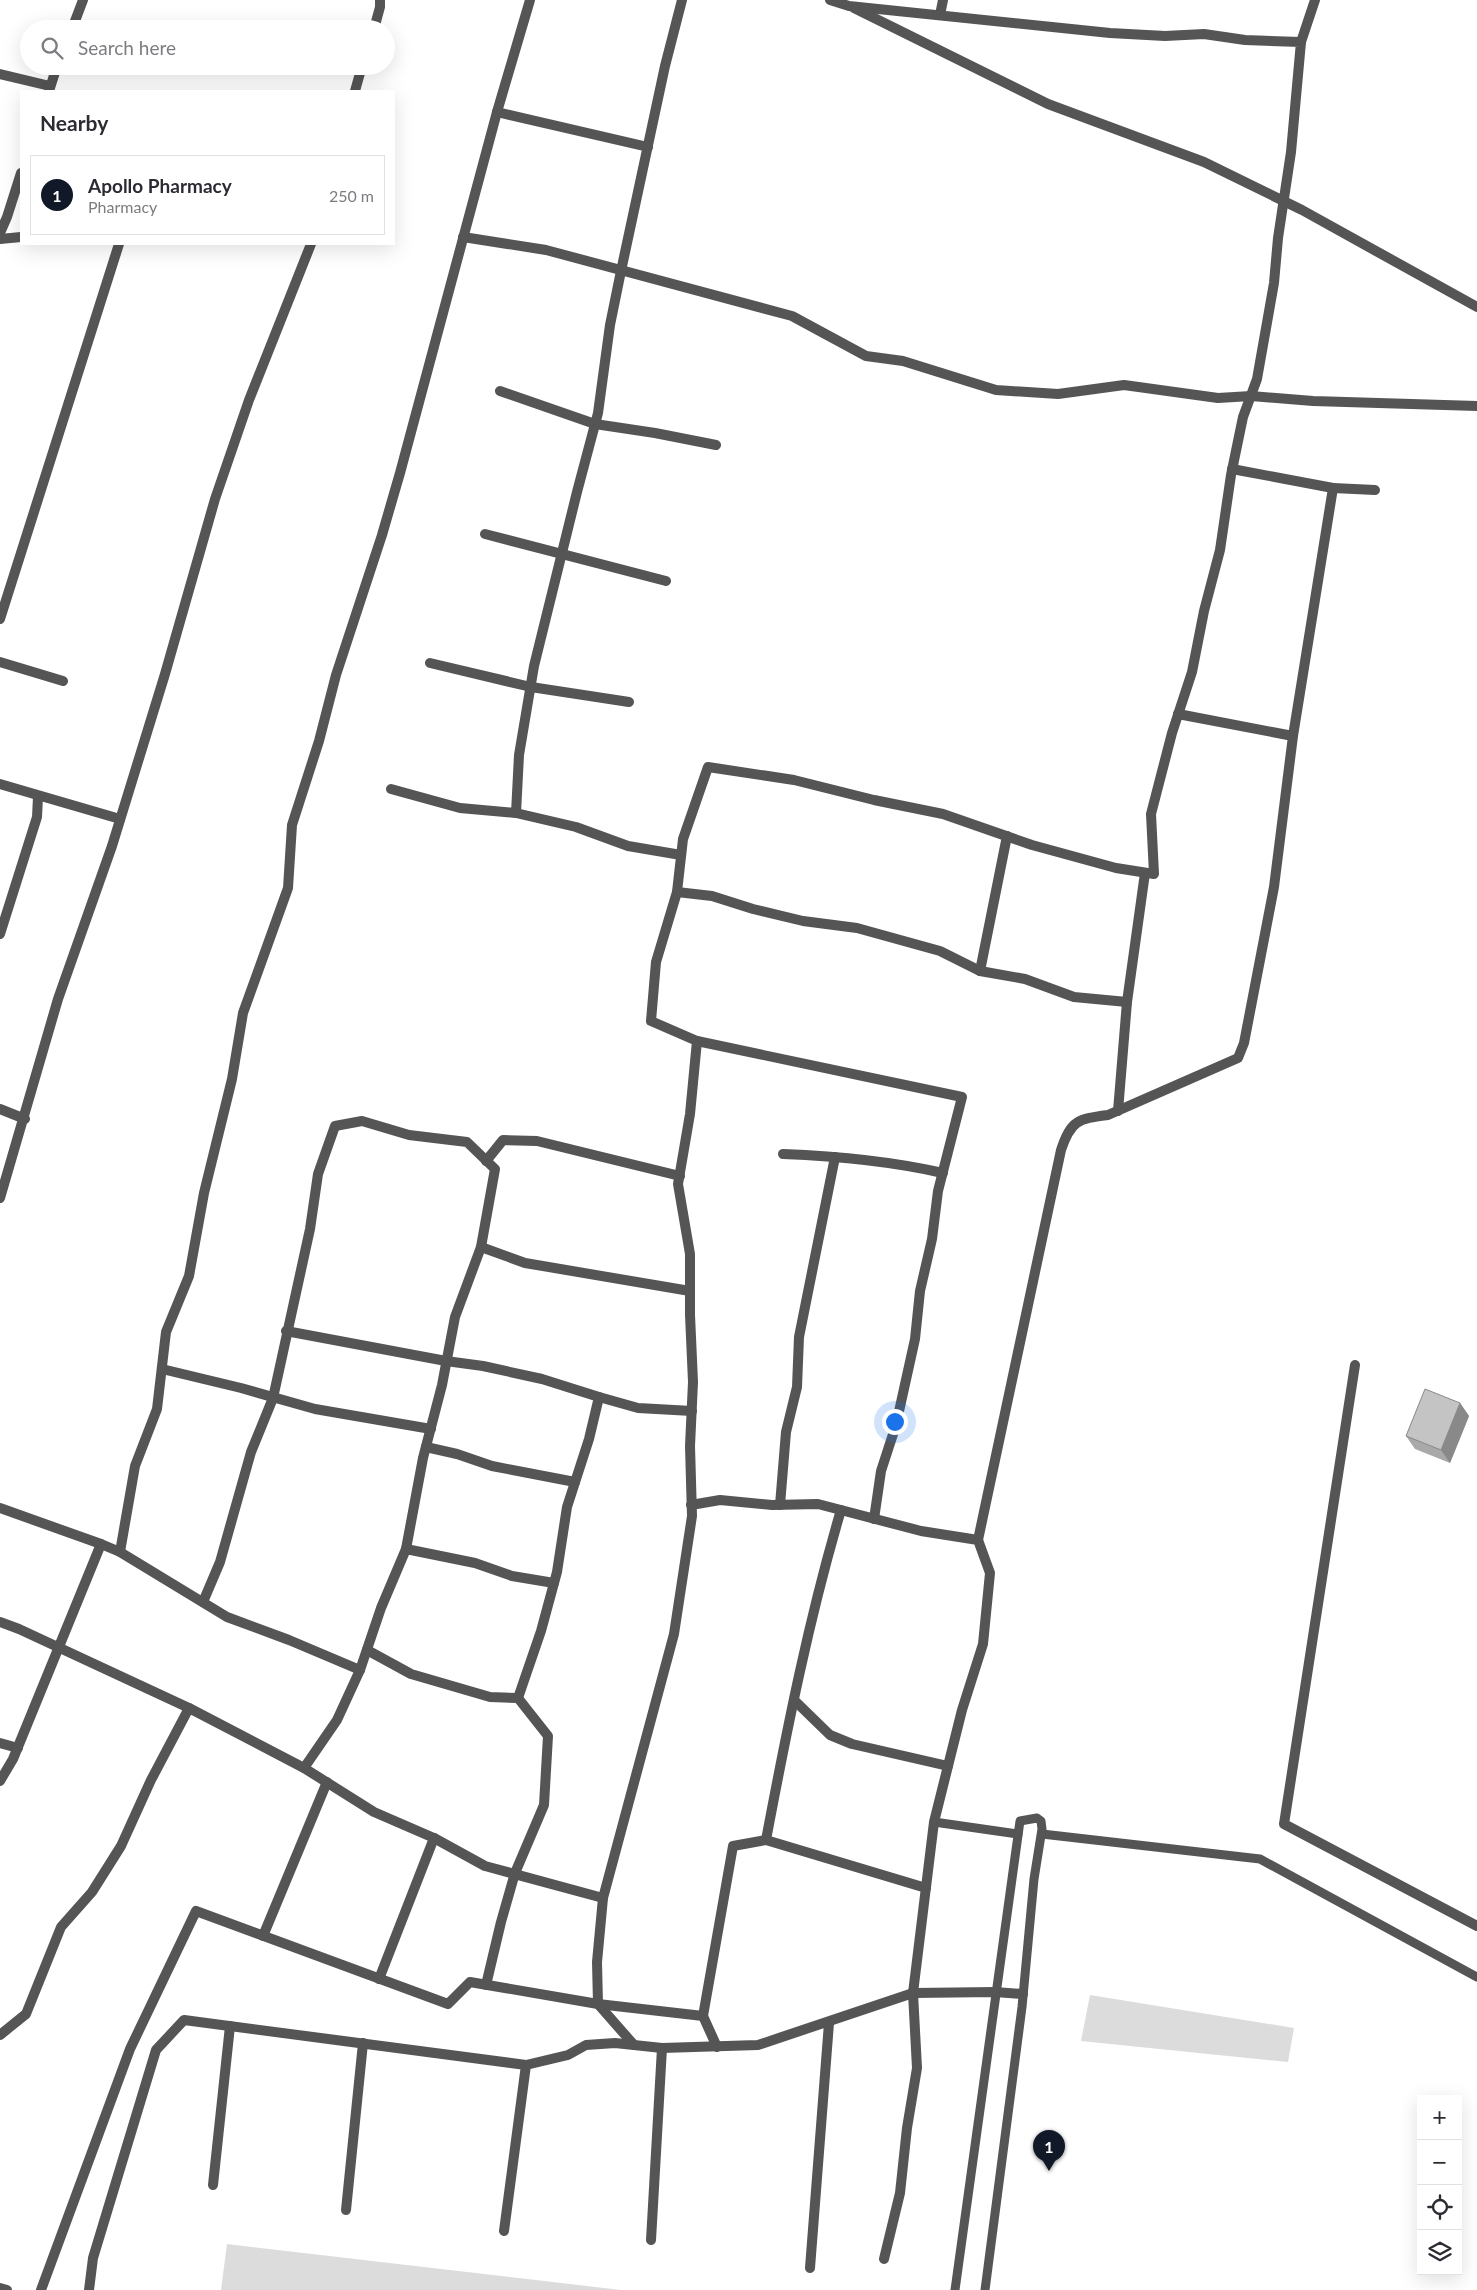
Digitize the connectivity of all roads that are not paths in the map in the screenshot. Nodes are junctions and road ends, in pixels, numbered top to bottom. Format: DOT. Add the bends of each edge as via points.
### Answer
graph roads {
  1 [pos="83,0"];
  2 [pos="380,0"];
  3 [pos="530,0"];
  4 [pos="682,0"];
  5 [pos="830,0"];
  6 [pos="943,0"];
  7 [pos="1315,0"];
  8 [pos="849,6"];
  9 [pos="940,16"];
  10 [pos="75,20"];
  11 [pos="376,20"];
  12 [pos="1301,42"];
  13 [pos="0,74"];
  14 [pos="54,75"];
  15 [pos="359,75"];
  16 [pos="49,89"];
  17 [pos="355,90"];
  18 [pos="496,112"];
  19 [pos="648,147"];
  20 [pos="20,176"];
  21 [pos="1284,201"];
  22 [pos="0,233"];
  23 [pos="463,236"];
  24 [pos="20,237"];
  25 [pos="0,239"];
  26 [pos="119,245"];
  27 [pos="311,245"];
  28 [pos="621,271"];
  29 [pos="1477,307"];
  30 [pos="500,391"];
  31 [pos="1251,396"];
  32 [pos="1477,406"];
  33 [pos="595,424"];
  34 [pos="716,445"];
  35 [pos="1232,469"];
  36 [pos="1333,488"];
  37 [pos="1374,490"];
  38 [pos="485,534"];
  39 [pos="561,554"];
  40 [pos="666,581"];
  41 [pos="0,619"];
  42 [pos="0,662"];
  43 [pos="430,663"];
  44 [pos="63,681"];
  45 [pos="531,686"];
  46 [pos="629,702"];
  47 [pos="1178,714"];
  48 [pos="1293,736"];
  49 [pos="0,784"];
  50 [pos="391,789"];
  51 [pos="38,796"];
  52 [pos="516,813"];
  53 [pos="120,820"];
  54 [pos="1006,836"];
  55 [pos="681,854"];
  56 [pos="1145,873"];
  57 [pos="676,892"];
  58 [pos="0,934"];
  59 [pos="980,971"];
  60 [pos="1127,1002"];
  61 [pos="697,1041"];
  62 [pos="0,1108"];
  63 [pos="1118,1111"];
  64 [pos="24,1119"];
  65 [pos="783,1154"];
  66 [pos="835,1157"];
  67 [pos="486,1161"];
  68 [pos="943,1173"];
  69 [pos="680,1176"];
  70 [pos="0,1198"];
  71 [pos="481,1247"];
  72 [pos="690,1290"];
  73 [pos="286,1331"];
  74 [pos="446,1362"];
  75 [pos="1354,1365"];
  76 [pos="162,1369"];
  77 [pos="599,1397"];
  78 [pos="273,1398"];
  79 [pos="692,1411"];
  80 [pos="430,1429"];
  81 [pos="426,1447"];
  82 [pos="575,1482"];
  83 [pos="691,1505"];
  84 [pos="780,1505"];
  85 [pos="0,1508"];
  86 [pos="841,1510"];
  87 [pos="874,1519"];
  88 [pos="978,1540"];
  89 [pos="100,1544"];
  90 [pos="406,1549"];
  91 [pos="120,1552"];
  92 [pos="554,1584"];
  93 [pos="203,1602"];
  94 [pos="0,1622"];
  95 [pos="60,1647"];
  96 [pos="367,1650"];
  97 [pos="360,1670"];
  98 [pos="518,1698"];
  99 [pos="794,1700"];
  100 [pos="189,1708"];
  101 [pos="0,1742"];
  102 [pos="18,1748"];
  103 [pos="948,1766"];
  104 [pos="304,1768"];
  105 [pos="0,1781"];
  106 [pos="327,1782"];
  107 [pos="934,1822"];
  108 [pos="1018,1834"];
  109 [pos="1042,1834"];
  110 [pos="434,1838"];
  111 [pos="766,1840"];
  112 [pos="515,1874"];
  113 [pos="926,1888"];
  114 [pos="603,1898"];
  115 [pos="1477,1926"];
  116 [pos="263,1936"];
  117 [pos="1477,1977"];
  118 [pos="379,1979"];
  119 [pos="486,1985"];
  120 [pos="995,1992"];
  121 [pos="913,1994"];
  122 [pos="1023,1994"];
  123 [pos="598,2004"];
  124 [pos="703,2016"];
  125 [pos="829,2023"];
  126 [pos="230,2026"];
  127 [pos="0,2035"];
  128 [pos="363,2043"];
  129 [pos="634,2045"];
  130 [pos="717,2046"];
  131 [pos="662,2048"];
  132 [pos="526,2065"];
  133 [pos="213,2185"];
  134 [pos="346,2210"];
  135 [pos="504,2231"];
  136 [pos="651,2240"];
  137 [pos="884,2259"];
  138 [pos="810,2268"];
  139 [pos="0,2288"];
  140 [pos="7,2290"];
  141 [pos="41,2290"];
  142 [pos="90,2290"];
  143 [pos="956,2290"];
  144 [pos="985,2290"];
  1 -- 10 [label="street"];
  2 -- 11 [label="street"];
  3 -- 18 [label="street"];
  4 -- 19 [label="street"];
  5 -- 8 [label="street"];
  6 -- 9 [label="street"];
  7 -- 12 [label="street"];
  8 -- 9 [label="street"];
  8 -- 21 [label="street" via="1048,104 1204,162"];
  9 -- 12 [label="street" via="1110,33 1204,34 1244,40"];
  12 -- 21 [label="street"];
  13 -- 16 [label="street"];
  14 -- 16 [label="street"];
  15 -- 17 [label="street"];
  18 -- 19 [label="street"];
  18 -- 23 [label="street"];
  19 -- 28 [label="street"];
  20 -- 22 [label="street"];
  21 -- 29 [label="street"];
  21 -- 31 [label="street" via="1274,283"];
  23 -- 28 [label="street" via="546,250"];
  23 -- 76 [label="street" via="392,499 292,825 288,888 243,1013 189,1276 166,1332"];
  24 -- 25 [label="street"];
  26 -- 41 [label="street"];
  27 -- 53 [label="street" via="249,400 215,499"];
  28 -- 31 [label="street" via="792,316 866,356 903,361 996,390 1058,394 1124,385 1218,398"];
  28 -- 33 [label="street"];
  30 -- 33 [label="street"];
  31 -- 32 [label="street" via="1342,403"];
  31 -- 35 [label="street"];
  33 -- 34 [label="street"];
  33 -- 39 [label="street"];
  35 -- 36 [label="street"];
  35 -- 47 [label="street" via="1220,550 1192,672"];
  36 -- 37 [label="street"];
  36 -- 48 [label="street"];
  38 -- 39 [label="street"];
  39 -- 40 [label="street"];
  39 -- 45 [label="street"];
  42 -- 44 [label="street"];
  43 -- 45 [label="street"];
  45 -- 46 [label="street"];
  45 -- 52 [label="street" via="519,755"];
  47 -- 48 [label="street"];
  47 -- 56 [label="street" via="1151,814 1154,874"];
  48 -- 63 [label="street" via="1274,887 1244,1044 1238,1058"];
  49 -- 51 [label="street"];
  50 -- 52 [label="street" via="460,808"];
  51 -- 53 [label="street"];
  51 -- 58 [label="street" via="37,817"];
  52 -- 55 [label="street" via="576,827 628,846"];
  53 -- 64 [label="street" via="58,999"];
  54 -- 55 [label="street" via="943,814 794,780 708,767 683,839"];
  54 -- 56 [label="street" via="1116,868"];
  54 -- 59 [label="street"];
  55 -- 57 [label="street"];
  56 -- 60 [label="street"];
  57 -- 59 [label="street" via="712,896 803,921 857,928 940,951"];
  57 -- 61 [label="street" via="656,962 651,1022"];
  59 -- 60 [label="street" via="1025,979 1074,997"];
  60 -- 63 [label="street"];
  61 -- 68 [label="street" via="962,1096"];
  61 -- 69 [label="street"];
  62 -- 64 [label="street"];
  63 -- 88 [label="street" via="1086,1118 1068,1129 1061,1150"];
  64 -- 70 [label="street"];
  65 -- 66 [label="street"];
  66 -- 68 [label="street" via="908,1165"];
  66 -- 84 [label="street" via="800,1338 797,1387 786,1432"];
  67 -- 69 [label="street" via="503,1140 537,1141"];
  67 -- 71 [label="street" via="494,1169"];
  67 -- 73 [label="street" via="467,1142 409,1135 362,1121 335,1126 318,1174 310,1229"];
  68 -- 87 [label="street" via="920,1291 913,1349 882,1471"];
  69 -- 72 [label="street" via="678,1184 690,1254"];
  71 -- 72 [label="street" via="525,1263"];
  71 -- 74 [label="street" via="455,1317"];
  72 -- 79 [label="street"];
  73 -- 74 [label="street"];
  73 -- 78 [label="street"];
  74 -- 77 [label="street" via="483,1366 542,1379"];
  74 -- 80 [label="street"];
  75 -- 115 [label="street" via="1284,1824"];
  76 -- 78 [label="street"];
  76 -- 91 [label="street" via="157,1409 135,1466"];
  77 -- 79 [label="street" via="638,1408"];
  77 -- 82 [label="street"];
  78 -- 80 [label="street" via="315,1409"];
  78 -- 93 [label="street" via="251,1452 220,1562"];
  79 -- 83 [label="street"];
  80 -- 81 [label="street"];
  81 -- 82 [label="street" via="492,1466"];
  81 -- 90 [label="street"];
  82 -- 92 [label="street" via="567,1507"];
  83 -- 84 [label="street" via="720,1500"];
  83 -- 114 [label="street" via="685,1573 674,1634"];
  84 -- 86 [label="street" via="818,1504"];
  85 -- 89 [label="street"];
  86 -- 87 [label="street"];
  86 -- 99 [label="street" via="824,1567"];
  87 -- 88 [label="street"];
  88 -- 103 [label="street" via="990,1573 983,1644"];
  89 -- 91 [label="street"];
  89 -- 95 [label="street"];
  90 -- 92 [label="street"];
  90 -- 96 [label="street"];
  91 -- 93 [label="street"];
  92 -- 98 [label="street"];
  93 -- 97 [label="street" via="227,1617"];
  94 -- 95 [label="street"];
  95 -- 100 [label="street"];
  95 -- 102 [label="street"];
  96 -- 97 [label="street"];
  96 -- 98 [label="street" via="411,1674 490,1697"];
  97 -- 104 [label="street" via="337,1720"];
  98 -- 112 [label="street" via="548,1736 544,1805"];
  99 -- 103 [label="street" via="837,1738"];
  99 -- 111 [label="street"];
  100 -- 104 [label="street"];
  100 -- 127 [label="street" via="121,1846 92,1892 61,1927 26,2014"];
  101 -- 102 [label="street"];
  102 -- 105 [label="street"];
  103 -- 107 [label="street"];
  104 -- 106 [label="street"];
  106 -- 110 [label="street" via="374,1812"];
  106 -- 116 [label="street"];
  107 -- 108 [label="lane"];
  107 -- 113 [label="street"];
  108 -- 109 [label="lane" via="1020,1821 1037,1818 1041,1821"];
  108 -- 120 [label="lane"];
  109 -- 117 [label="lane" via="1260,1859"];
  109 -- 122 [label="lane" via="1034,1879"];
  110 -- 112 [label="street" via="485,1866"];
  110 -- 118 [label="street"];
  111 -- 113 [label="street"];
  111 -- 124 [label="street" via="733,1846"];
  112 -- 114 [label="street"];
  112 -- 119 [label="street"];
  113 -- 121 [label="street"];
  114 -- 123 [label="street" via="597,1962"];
  116 -- 118 [label="street"];
  116 -- 141 [label="street" via="196,1911 130,2049"];
  118 -- 119 [label="street" via="448,2004 470,1982"];
  119 -- 123 [label="street"];
  120 -- 121 [label="street"];
  120 -- 122 [label="street"];
  120 -- 143 [label="lane"];
  121 -- 125 [label="street"];
  121 -- 137 [label="street" via="917,2068 900,2193"];
  122 -- 144 [label="lane"];
  123 -- 124 [label="street"];
  123 -- 129 [label="street"];
  124 -- 130 [label="street"];
  125 -- 130 [label="street" via="758,2046"];
  125 -- 138 [label="street"];
  126 -- 128 [label="street"];
  126 -- 133 [label="street"];
  126 -- 142 [label="street" via="184,2020 156,2050 93,2258"];
  128 -- 132 [label="street"];
  128 -- 134 [label="street"];
  129 -- 131 [label="street"];
  129 -- 132 [label="street" via="586,2045 568,2055"];
  130 -- 131 [label="street"];
  131 -- 136 [label="street"];
  132 -- 135 [label="street"];
  139 -- 140 [label="street"];
}
